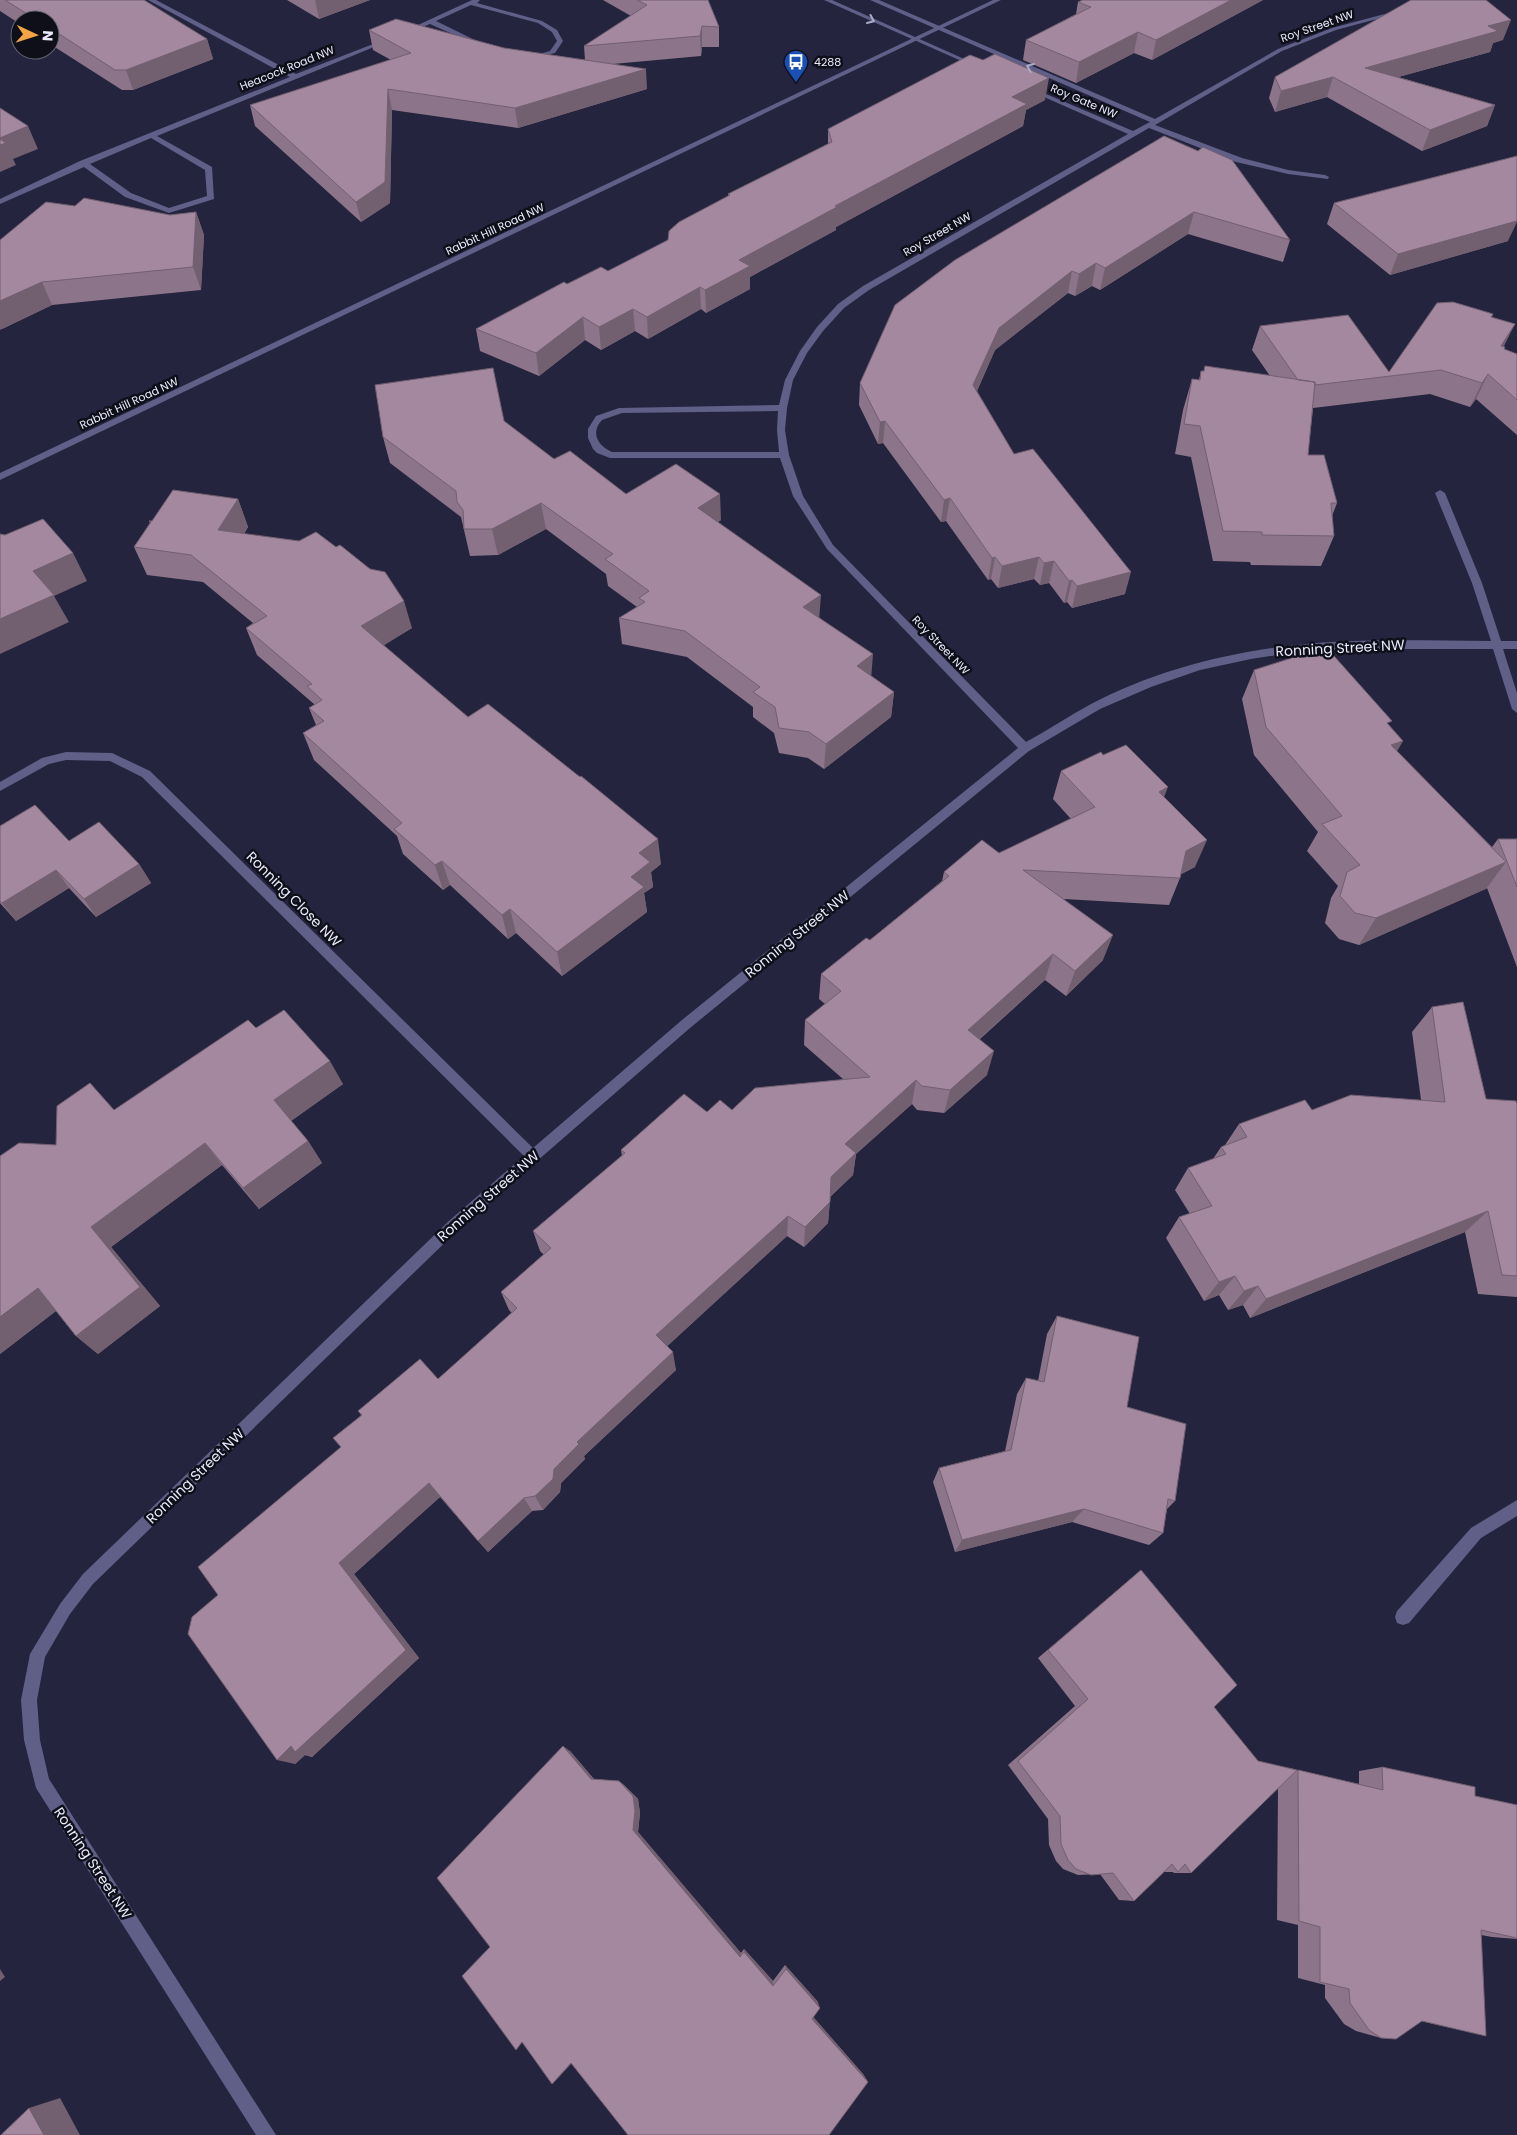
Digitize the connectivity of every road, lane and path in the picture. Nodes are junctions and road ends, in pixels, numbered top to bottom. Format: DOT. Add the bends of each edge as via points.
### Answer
graph roads {
  1 [pos="150,0"];
  2 [pos="827,0"];
  3 [pos="873,0"];
  4 [pos="998,0"];
  5 [pos="474,2"];
  6 [pos="1403,12"];
  7 [pos="432,22"];
  8 [pos="941,29"];
  9 [pos="917,40"];
  10 [pos="487,48"];
  11 [pos="518,56"];
  12 [pos="983,69"];
  13 [pos="296,77"];
  14 [pos="1018,84"];
  15 [pos="1152,123"];
  16 [pos="1133,134"];
  17 [pos="150,135"];
  18 [pos="83,163"];
  19 [pos="1324,177"];
  20 [pos="0,202"];
  21 [pos="783,408"];
  22 [pos="784,454"];
  23 [pos="0,477"];
  24 [pos="1440,493"];
  25 [pos="1498,644"];
  26 [pos="1517,645"];
  27 [pos="1517,709"];
  28 [pos="1025,748"];
  29 [pos="0,787"];
  30 [pos="533,1157"];
  31 [pos="1517,1507"];
  32 [pos="1403,1617"];
  33 [pos="267,2135"];
  1 -- 13 [label="street"];
  2 -- 9 [label="street, one-way"];
  3 -- 8 [label="street, Roy Gate NW"];
  4 -- 8 [label="street, Rabbit Hill Road NW"];
  5 -- 7 [label="street, Heacock Road NW"];
  5 -- 11 [label="street, Heacock Road NW" via="540,22 555,31 560,41 553,52 533,58"];
  6 -- 15 [label="street, Roy Street NW" via="1334,29 1280,50"];
  7 -- 10 [label="street"];
  7 -- 13 [label="street, Heacock Road NW"];
  8 -- 9 [label="street, Rabbit Hill Road NW"];
  15 -- 8 [label="street, Roy Gate NW, one-way"];
  9 -- 12 [label="street"];
  9 -- 23 [label="street, Rabbit Hill Road NW"];
  13 -- 17 [label="street, Heacock Road NW"];
  14 -- 16 [label="street, Roy Gate NW"];
  15 -- 16 [label="street, Roy Street NW"];
  15 -- 19 [label="street" via="1239,160"];
  16 -- 21 [label="street, Roy Street NW" via="866,288 841,306 802,353 789,380"];
  17 -- 18 [label="street, Heacock Road NW"];
  17 -- 18 [label="street" via="209,169 211,197 169,211 128,195"];
  18 -- 20 [label="street, Heacock Road NW"];
  21 -- 22 [label="street, Roy Street NW"];
  21 -- 22 [label="street" via="622,410 598,418 592,430 592,440 599,450 610,455"];
  22 -- 28 [label="street, Roy Street NW" via="798,496 830,548"];
  24 -- 25 [label="street"];
  25 -- 26 [label="street, Ronning Street NW"];
  25 -- 27 [label="street"];
  25 -- 28 [label="street, Ronning Street NW" via="1365,644 1251,655 1147,684 1096,706"];
  28 -- 30 [label="street, Ronning Street NW" via="686,1024"];
  29 -- 30 [label="street, Ronning Close NW" via="46,761 66,756 112,757 146,774"];
  30 -- 33 [label="street, Ronning Street NW" via="455,1224 88,1579 38,1654 29,1700 32,1740 42,1782"];
  31 -- 32 [label="street" via="1476,1533"];
}
